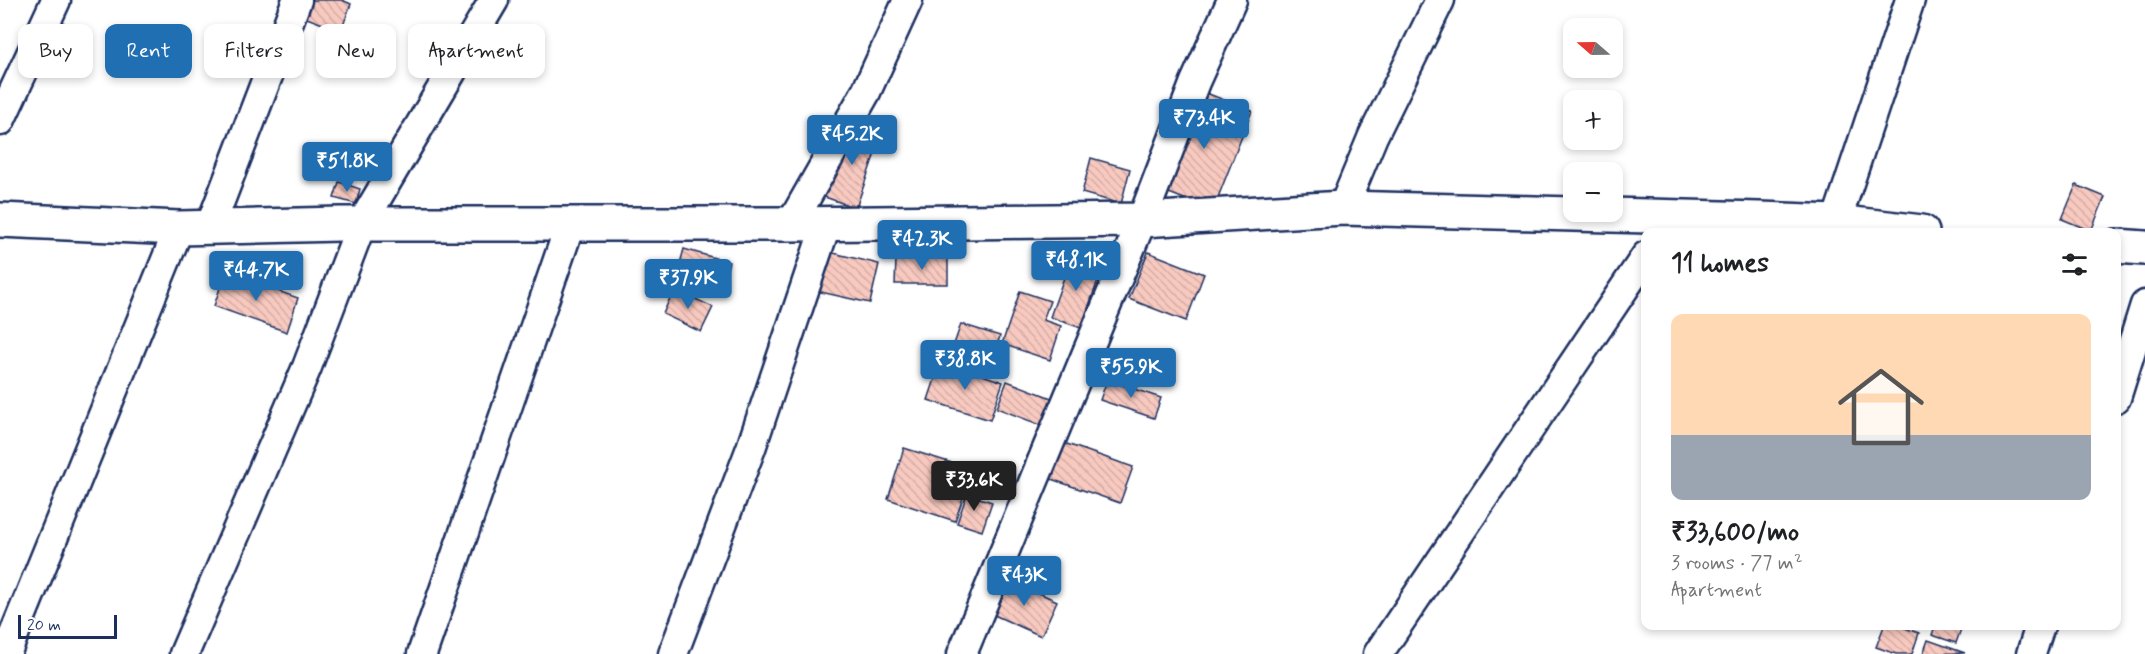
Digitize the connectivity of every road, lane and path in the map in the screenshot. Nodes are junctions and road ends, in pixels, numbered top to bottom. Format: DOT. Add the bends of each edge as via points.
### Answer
graph roads {
  1 [pos="56,0"];
  2 [pos="297,0"];
  3 [pos="494,0"];
  4 [pos="908,0"];
  5 [pos="1232,0"];
  6 [pos="1440,0"];
  7 [pos="1910,0"];
  8 [pos="0,121"];
  9 [pos="1343,208"];
  10 [pos="0,220"];
  11 [pos="1142,220"];
  12 [pos="827,222"];
  13 [pos="1836,222"];
  14 [pos="791,224"];
  15 [pos="1667,224"];
  16 [pos="362,225"];
  17 [pos="570,225"];
  18 [pos="195,227"];
  19 [pos="1888,228"];
  20 [pos="2121,246"];
  21 [pos="2145,248"];
  22 [pos="1641,263"];
  23 [pos="2145,305"];
  24 [pos="2121,382"];
  25 [pos="2039,630"];
  26 [pos="6,654"];
  27 [pos="184,654"];
  28 [pos="422,654"];
  29 [pos="673,654"];
  30 [pos="962,654"];
  31 [pos="1378,654"];
  32 [pos="2031,654"];
  1 -- 8 [label="street"];
  2 -- 18 [label="street"];
  3 -- 16 [label="street"];
  4 -- 14 [label="street" via="866,92"];
  5 -- 11 [label="street" via="1195,82"];
  6 -- 9 [label="street" via="1373,136"];
  7 -- 13 [label="street"];
  9 -- 11 [label="street"];
  9 -- 15 [label="street"];
  10 -- 18 [label="street"];
  11 -- 12 [label="street"];
  11 -- 30 [label="street"];
  12 -- 14 [label="street"];
  12 -- 29 [label="street" via="751,448"];
  13 -- 15 [label="street"];
  13 -- 19 [label="street"];
  14 -- 17 [label="street"];
  16 -- 17 [label="street"];
  16 -- 18 [label="street"];
  16 -- 27 [label="street"];
  17 -- 28 [label="street"];
  18 -- 26 [label="street"];
  20 -- 21 [label="street"];
  22 -- 31 [label="street"];
  23 -- 24 [label="street"];
  25 -- 32 [label="street"];
}
